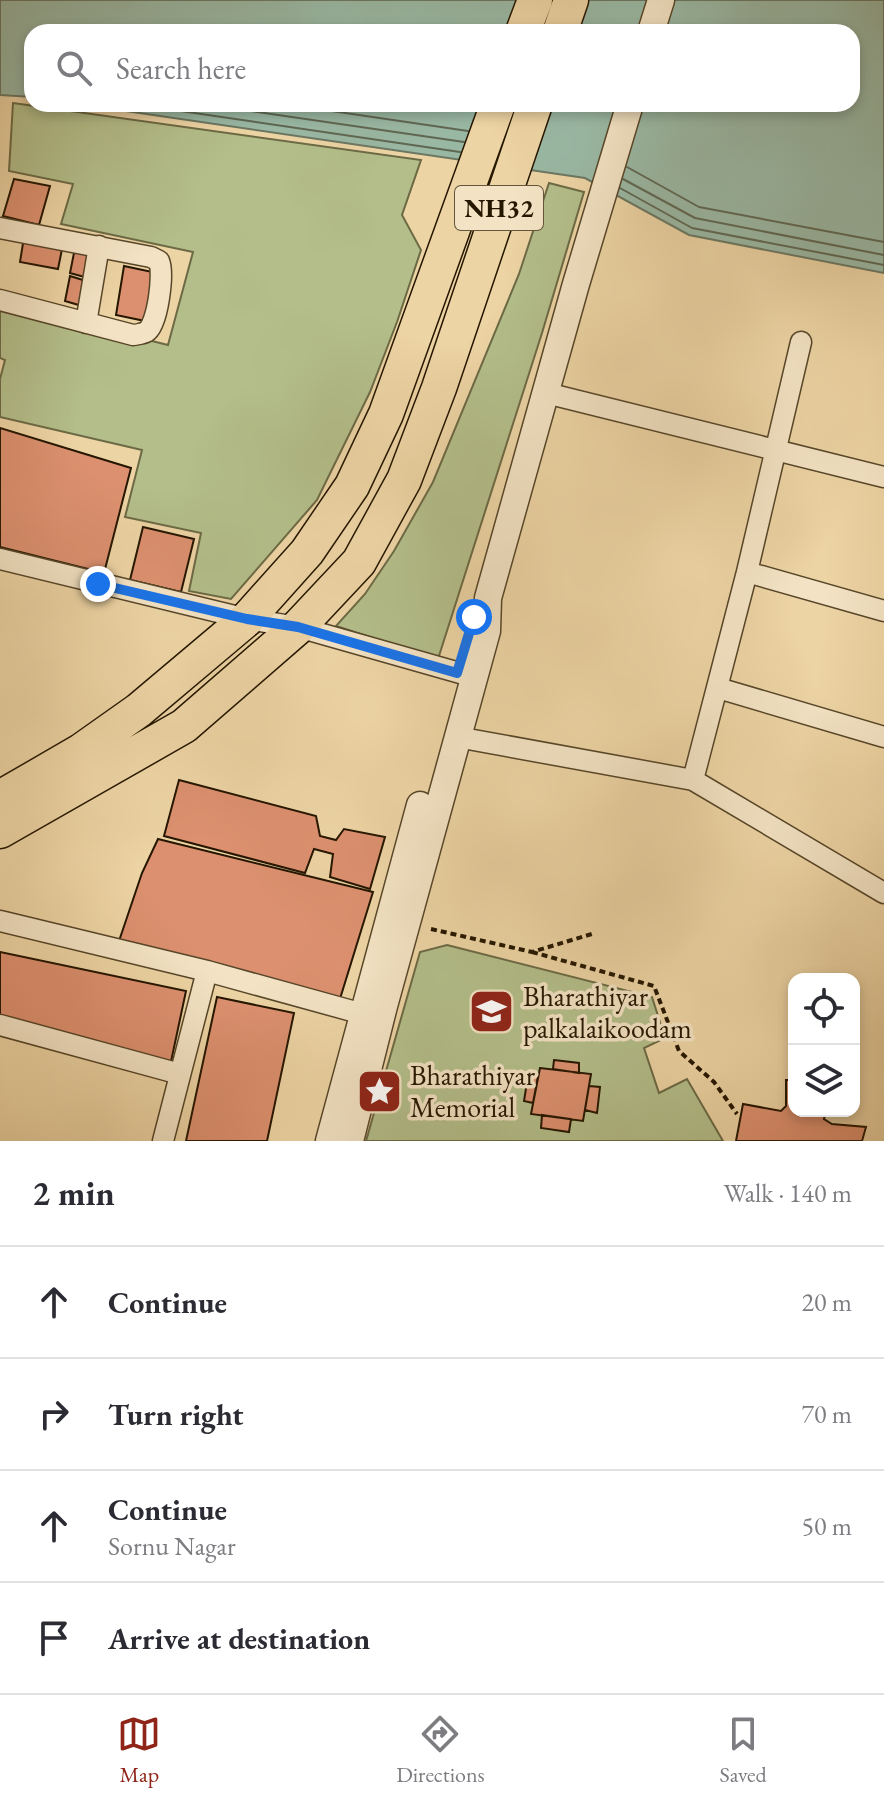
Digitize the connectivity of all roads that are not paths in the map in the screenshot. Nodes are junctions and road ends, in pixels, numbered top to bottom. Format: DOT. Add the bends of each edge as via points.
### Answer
graph roads {
  1 [pos="535,0"];
  2 [pos="571,0"];
  3 [pos="661,0"];
  4 [pos="526,24"];
  5 [pos="563,24"];
  6 [pos="654,24"];
  7 [pos="495,112"];
  8 [pos="532,112"];
  9 [pos="628,112"];
  10 [pos="0,228"];
  11 [pos="99,246"];
  12 [pos="0,300"];
  13 [pos="86,323"];
  14 [pos="801,342"];
  15 [pos="546,393"];
  16 [pos="775,451"];
  17 [pos="884,477"];
  18 [pos="0,559"];
  19 [pos="747,572"];
  20 [pos="884,611"];
  21 [pos="247,619"];
  22 [pos="298,627"];
  23 [pos="466,675"];
  24 [pos="718,688"];
  25 [pos="457,737"];
  26 [pos="884,737"];
  27 [pos="693,780"];
  28 [pos="0,798"];
  29 [pos="0,831"];
  30 [pos="884,893"];
  31 [pos="0,921"];
  32 [pos="207,971"];
  33 [pos="363,1014"];
  34 [pos="0,1025"];
  35 [pos="180,1074"];
  36 [pos="163,1141"];
  37 [pos="329,1141"];
  38 [pos="350,1141"];
  1 -- 4 [label="highway"];
  2 -- 5 [label="highway"];
  3 -- 6 [label="street"];
  7 -- 21 [label="highway, NH32" via="386,414 352,486 307,552"];
  8 -- 22 [label="highway, NH32" via="404,480 359,562"];
  9 -- 15 [label="street"];
  10 -- 11 [label="street"];
  11 -- 13 [label="street"];
  11 -- 13 [label="street" via="151,257 163,270 153,324 146,333 133,335"];
  12 -- 13 [label="street"];
  14 -- 16 [label="street"];
  15 -- 16 [label="street"];
  15 -- 23 [label="street" via="488,598 474,617"];
  16 -- 17 [label="street"];
  16 -- 19 [label="street"];
  18 -- 21 [label="street"];
  19 -- 20 [label="street"];
  19 -- 24 [label="street"];
  21 -- 22 [label="street"];
  21 -- 28 [label="highway, NH32" via="139,710"];
  22 -- 23 [label="street"];
  22 -- 29 [label="highway, NH32" via="184,726"];
  23 -- 25 [label="street"];
  23 -- 33 [label="street"];
  24 -- 26 [label="street"];
  24 -- 27 [label="street"];
  25 -- 27 [label="street"];
  25 -- 38 [label="street"];
  27 -- 30 [label="street"];
  31 -- 32 [label="street"];
  32 -- 33 [label="street"];
  32 -- 35 [label="street"];
  33 -- 37 [label="street"];
  34 -- 35 [label="street"];
  35 -- 36 [label="street"];
}
